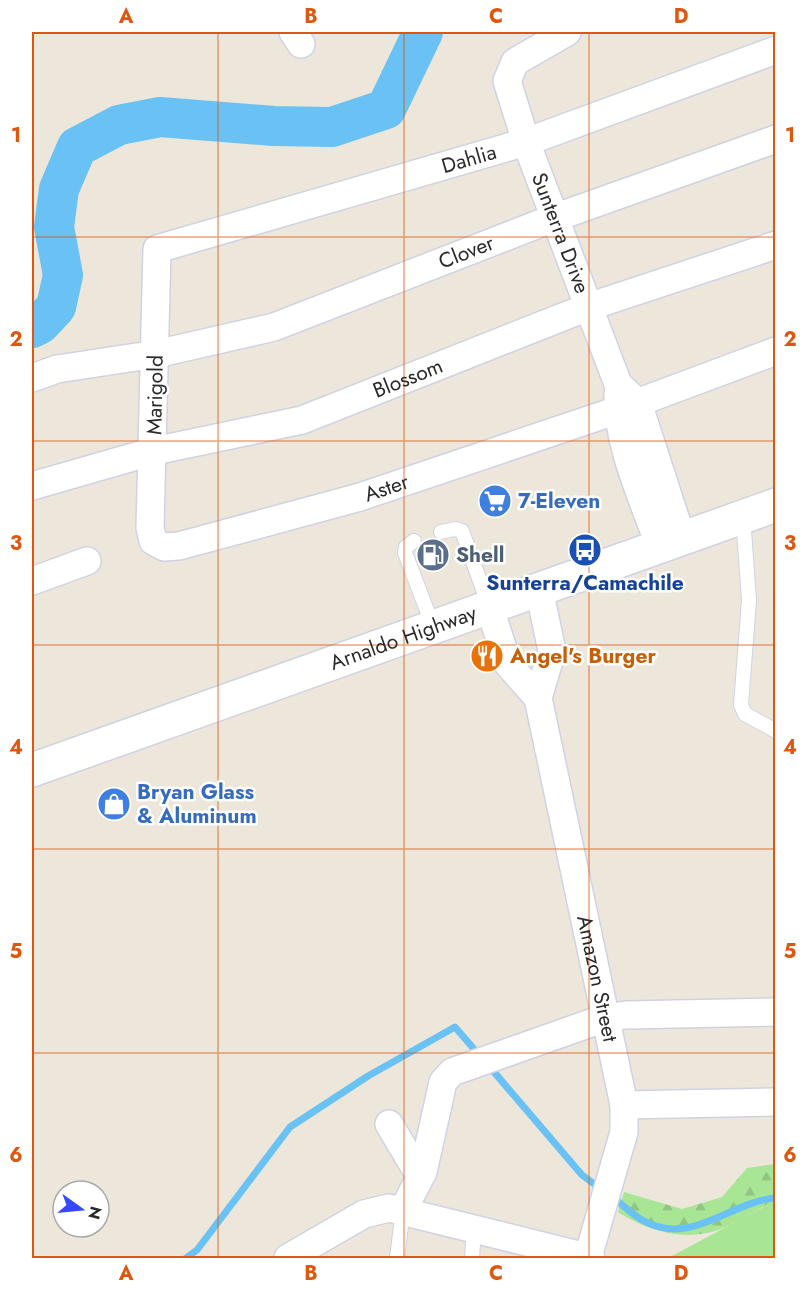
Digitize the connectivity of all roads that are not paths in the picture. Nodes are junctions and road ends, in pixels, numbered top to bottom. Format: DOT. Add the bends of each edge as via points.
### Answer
graph roads {
  1 [pos="567,32"];
  2 [pos="776,50"];
  3 [pos="776,139"];
  4 [pos="526,142"];
  5 [pos="554,218"];
  6 [pos="776,245"];
  7 [pos="157,249"];
  8 [pos="588,307"];
  9 [pos="776,351"];
  10 [pos="156,354"];
  11 [pos="32,378"];
  12 [pos="628,407"];
  13 [pos="154,451"];
  14 [pos="32,486"];
  15 [pos="776,505"];
  16 [pos="743,517"];
  17 [pos="441,532"];
  18 [pos="153,541"];
  19 [pos="414,541"];
  20 [pos="671,543"];
  21 [pos="87,561"];
  22 [pos="32,581"];
  23 [pos="539,589"];
  24 [pos="489,606"];
  25 [pos="433,626"];
  26 [pos="538,698"];
  27 [pos="776,731"];
  28 [pos="32,770"];
  29 [pos="776,1012"];
  30 [pos="605,1018"];
  31 [pos="776,1102"];
  32 [pos="624,1105"];
  33 [pos="388,1124"];
  34 [pos="420,1176"];
  35 [pos="403,1210"];
  36 [pos="474,1229"];
  37 [pos="324,1247"];
  38 [pos="547,1253"];
  39 [pos="288,1258"];
  40 [pos="397,1258"];
  41 [pos="472,1258"];
  42 [pos="589,1258"];
  1 -- 4 [label="street, Sunterra Drive" via="515,62 507,81"];
  2 -- 4 [label="street, Dahlia"];
  3 -- 5 [label="street, Clover"];
  4 -- 5 [label="street, Sunterra Drive"];
  4 -- 7 [label="street, Dahlia"];
  5 -- 8 [label="street, Sunterra Drive"];
  5 -- 10 [label="street, Clover" via="274,327"];
  6 -- 8 [label="street, Blossom"];
  7 -- 10 [label="street, Marigold"];
  8 -- 12 [label="street, Sunterra Drive"];
  8 -- 13 [label="street, Blossom" via="302,420"];
  9 -- 12 [label="street, Aster"];
  10 -- 11 [label="street, Clover" via="57,369"];
  10 -- 13 [label="street, Marigold"];
  12 -- 18 [label="street, Aster" via="360,497 179,546 164,547"];
  12 -- 20 [label="street" via="628,456"];
  13 -- 14 [label="street, Blossom"];
  13 -- 18 [label="street, Marigold" via="150,528"];
  15 -- 16 [label="main road, Arnaldo Highway"];
  16 -- 20 [label="main road, Arnaldo Highway"];
  16 -- 27 [label="lane" via="749,600 741,705 746,714"];
  17 -- 24 [label="lane" via="462,531"];
  19 -- 25 [label="lane" via="405,553"];
  20 -- 23 [label="main road, Arnaldo Highway"];
  21 -- 22 [label="street"];
  23 -- 24 [label="main road, Arnaldo Highway"];
  23 -- 26 [label="street, Amazon Street" via="552,651"];
  24 -- 25 [label="main road, Arnaldo Highway"];
  24 -- 26 [label="street, Amazon Street" via="508,664"];
  25 -- 28 [label="main road, Arnaldo Highway"];
  26 -- 30 [label="street, Amazon Street"];
  29 -- 30 [label="street"];
  30 -- 32 [label="street, Amazon Street"];
  30 -- 34 [label="street" via="452,1072 443,1082"];
  31 -- 32 [label="street"];
  32 -- 42 [label="street, Amazon Street" via="624,1132"];
  33 -- 34 [label="street"];
  34 -- 35 [label="street"];
  35 -- 36 [label="street"];
  35 -- 37 [label="street" via="378,1209"];
  35 -- 40 [label="lane"];
  36 -- 38 [label="street"];
  36 -- 41 [label="lane"];
  37 -- 39 [label="street"];
  38 -- 42 [label="street"];
}
